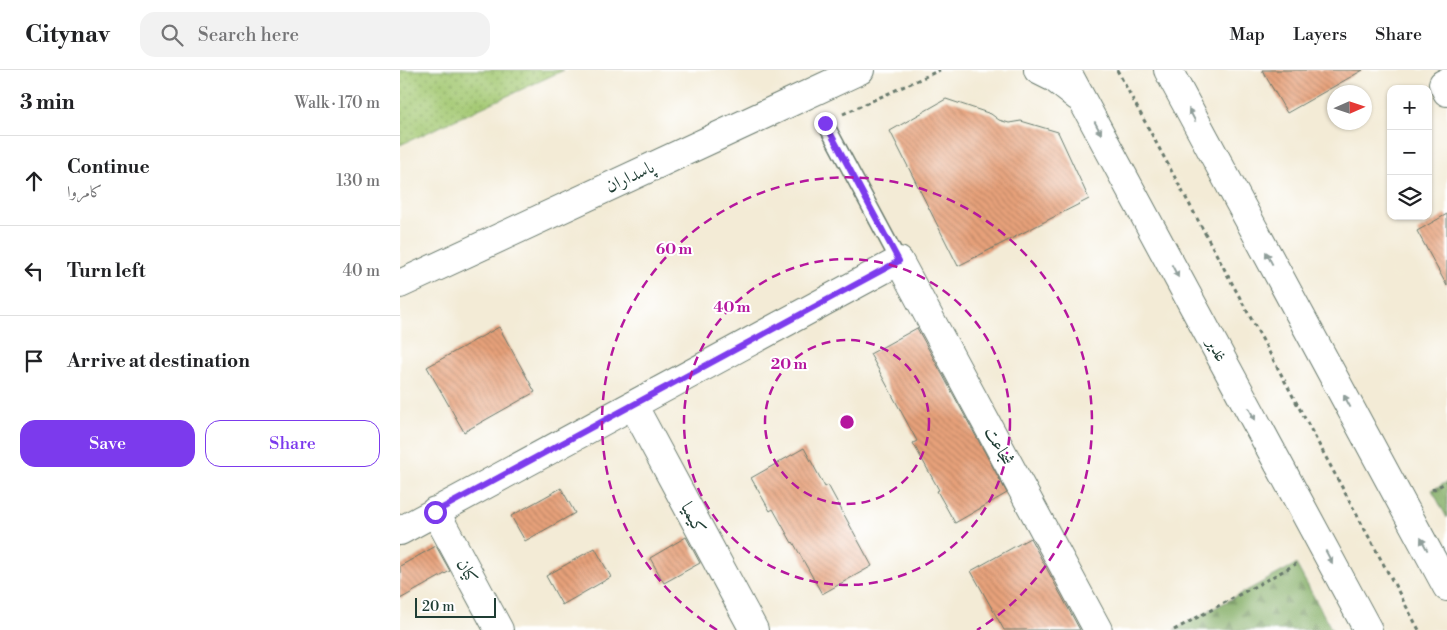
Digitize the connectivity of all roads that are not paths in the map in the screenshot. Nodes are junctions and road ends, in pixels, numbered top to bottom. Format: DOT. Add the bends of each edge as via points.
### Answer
graph roads {
  1 [pos="860,70"];
  2 [pos="1038,70"];
  3 [pos="1066,70"];
  4 [pos="1168,70"];
  5 [pos="1447,82"];
  6 [pos="1447,92"];
  7 [pos="1083,101"];
  8 [pos="825,123"];
  9 [pos="899,261"];
  10 [pos="400,284"];
  11 [pos="633,405"];
  12 [pos="435,512"];
  13 [pos="400,531"];
  14 [pos="1447,587"];
  15 [pos="499,630"];
  16 [pos="754,630"];
  17 [pos="1098,630"];
  18 [pos="1368,630"];
  1 -- 10 [label="main road, پاسداران"];
  2 -- 7 [label="main road"];
  3 -- 7 [label="main road, غدیر"];
  14 -- 4 [label="main road, one-way"];
  5 -- 6 [label="main road" via="1443,84"];
  7 -- 18 [label="main road, غدیر, one-way"];
  8 -- 9 [label="lane"];
  9 -- 11 [label="main road"];
  9 -- 17 [label="main road, شجاعت"];
  11 -- 12 [label="main road"];
  11 -- 16 [label="main road, کیمیا"];
  12 -- 13 [label="main road"];
  12 -- 15 [label="main road, کیان"];
}
